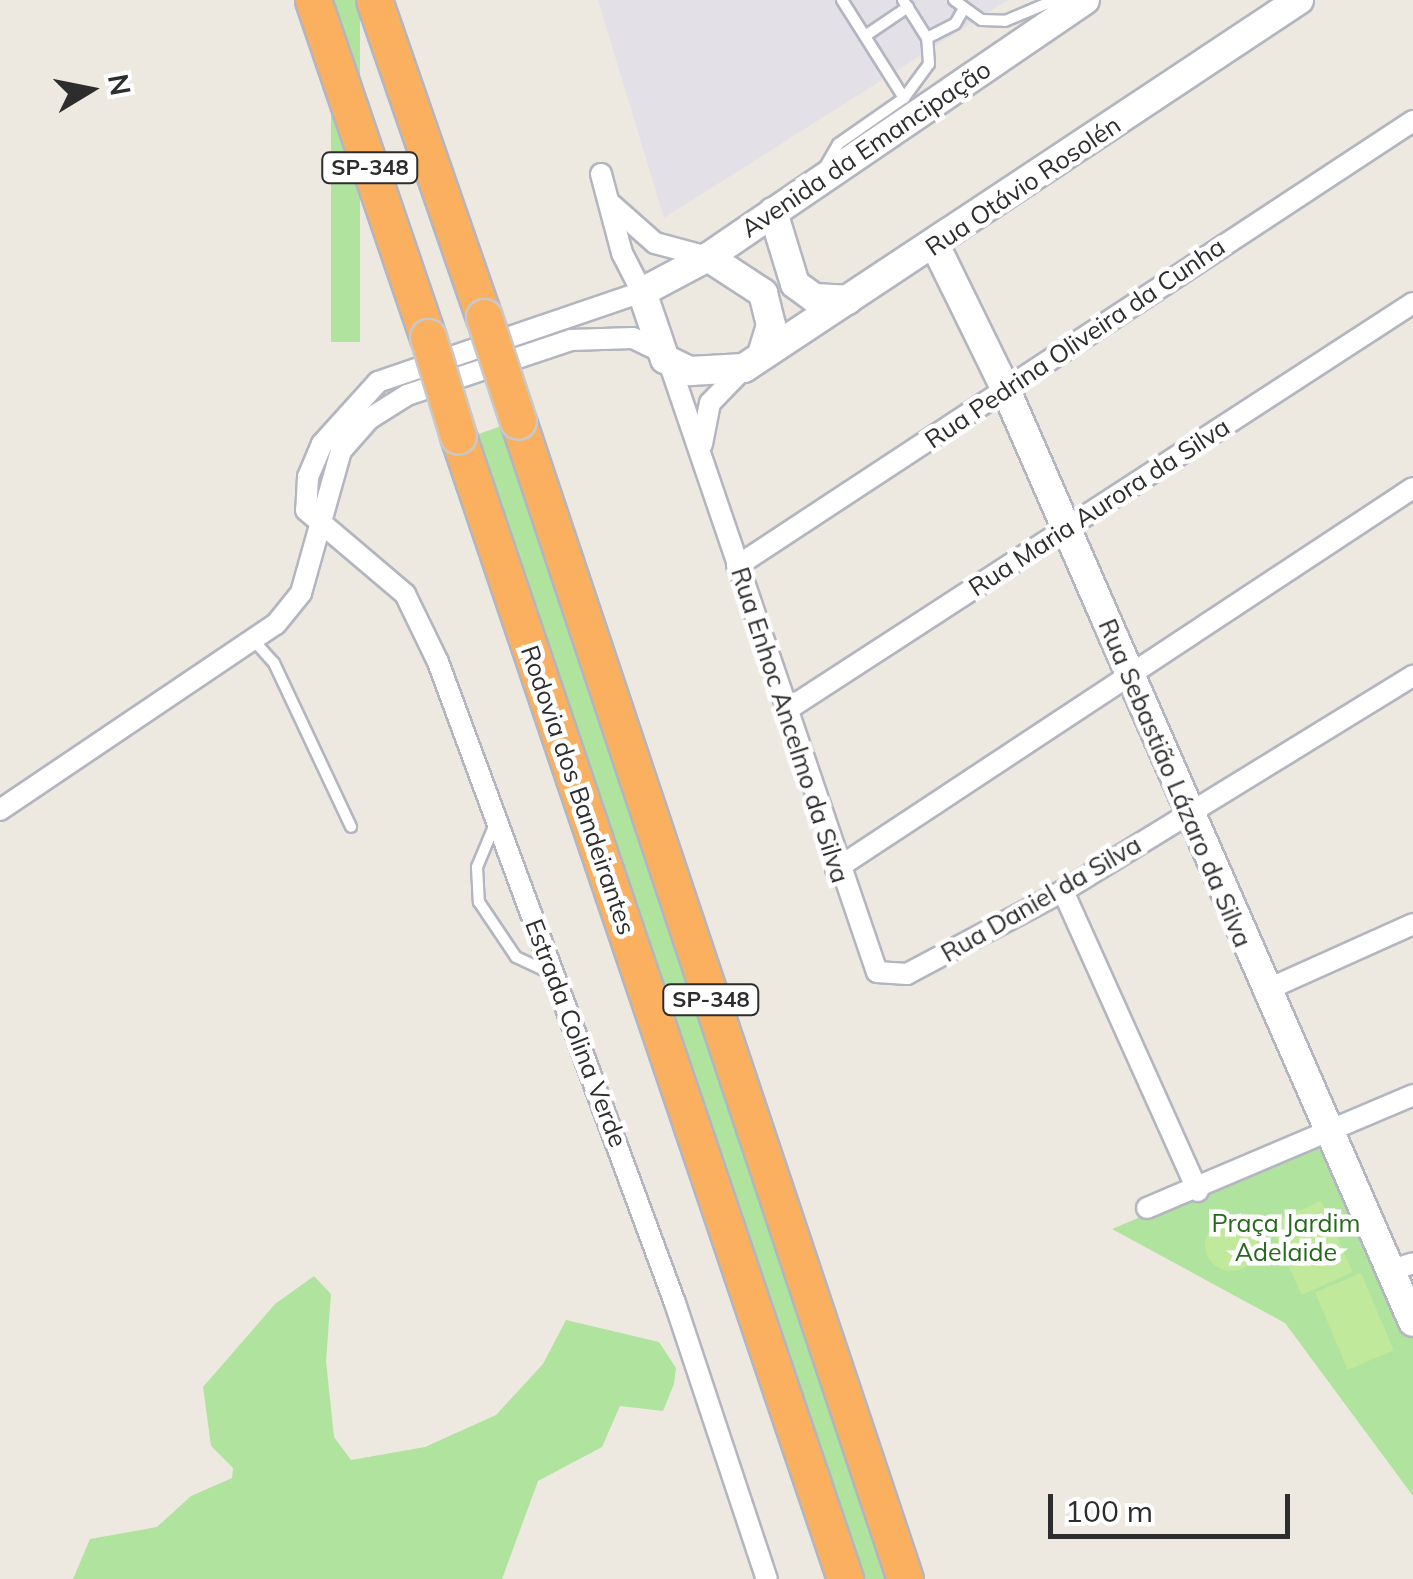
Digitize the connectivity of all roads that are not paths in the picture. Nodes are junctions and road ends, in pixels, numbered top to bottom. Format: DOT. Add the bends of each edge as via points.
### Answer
graph roads {
  1 [pos="312,0"];
  2 [pos="374,0"];
  3 [pos="842,0"];
  4 [pos="954,0"];
  5 [pos="1056,0"];
  6 [pos="1085,0"];
  7 [pos="1300,0"];
  8 [pos="905,3"];
  9 [pos="963,10"];
  10 [pos="865,36"];
  11 [pos="927,38"];
  12 [pos="904,98"];
  13 [pos="1413,121"];
  14 [pos="600,174"];
  15 [pos="814,185"];
  16 [pos="610,202"];
  17 [pos="774,212"];
  18 [pos="936,245"];
  19 [pos="708,256"];
  20 [pos="642,292"];
  21 [pos="848,300"];
  22 [pos="1413,303"];
  23 [pos="664,357"];
  24 [pos="754,360"];
  25 [pos="1005,388"];
  26 [pos="703,461"];
  27 [pos="1413,488"];
  28 [pos="322,528"];
  29 [pos="1066,528"];
  30 [pos="737,566"];
  31 [pos="256,643"];
  32 [pos="1130,676"];
  33 [pos="1413,676"];
  34 [pos="785,711"];
  35 [pos="0,810"];
  36 [pos="1188,814"];
  37 [pos="494,824"];
  38 [pos="351,827"];
  39 [pos="836,868"];
  40 [pos="1064,891"];
  41 [pos="1413,924"];
  42 [pos="558,977"];
  43 [pos="891,978"];
  44 [pos="1264,990"];
  45 [pos="1413,1095"];
  46 [pos="1327,1131"];
  47 [pos="1198,1191"];
  48 [pos="1147,1208"];
  49 [pos="1401,1267"];
  50 [pos="1413,1322"];
  51 [pos="767,1579"];
  52 [pos="845,1579"];
  53 [pos="905,1579"];
  1 -- 52 [label="highway, Rodovia dos Bandeirantes / SP-348, bridge"];
  2 -- 53 [label="highway, SP-348, bridge"];
  3 -- 10 [label="lane"];
  4 -- 9 [label="lane"];
  5 -- 9 [label="lane" via="1005,22"];
  6 -- 15 [label="street, Avenida da Emancipação"];
  7 -- 18 [label="street, Rua Otávio Rosolén"];
  8 -- 10 [label="lane"];
  8 -- 11 [label="lane"];
  9 -- 11 [label="lane" via="955,24"];
  10 -- 12 [label="lane"];
  11 -- 12 [label="lane" via="929,64"];
  12 -- 15 [label="lane" via="838,144"];
  13 -- 25 [label="street, Rua Pedrina Oliveira da Cunha"];
  14 -- 16 [label="street"];
  15 -- 17 [label="street, Avenida da Emancipação"];
  16 -- 19 [label="street" via="655,243"];
  16 -- 20 [label="street" via="622,253"];
  17 -- 19 [label="street, Avenida da Emancipação"];
  17 -- 21 [label="street" via="795,284 814,298"];
  18 -- 21 [label="street, Rua Otávio Rosolén"];
  18 -- 25 [label="street, Rua Sebastião Lázaro da Silva"];
  19 -- 20 [label="street, Avenida da Emancipação"];
  19 -- 24 [label="street" via="763,294 772,324"];
  20 -- 23 [label="street"];
  20 -- 28 [label="street" via="378,382 342,415 314,460 306,510"];
  21 -- 24 [label="street, Rua Otávio Rosolén"];
  22 -- 29 [label="street, Rua Maria Aurora da Silva"];
  23 -- 24 [label="street" via="704,372"];
  23 -- 26 [label="street, Rua Enhoc Ancelmo da Silva"];
  23 -- 28 [label="street" via="633,338 571,340 407,395 370,419 341,450 326,488"];
  24 -- 26 [label="street, Rua Enhoc Ancelmo da Silva" via="702,420"];
  25 -- 29 [label="street, Rua Sebastião Lázaro da Silva"];
  25 -- 30 [label="street, Rua Pedrina Oliveira da Cunha"];
  26 -- 30 [label="street, Rua Enhoc Ancelmo da Silva"];
  27 -- 32 [label="street"];
  28 -- 31 [label="street" via="301,593"];
  28 -- 37 [label="street, Estrada Colina Verde" via="405,594 438,662"];
  29 -- 32 [label="street, Rua Sebastião Lázaro da Silva"];
  29 -- 34 [label="street, Rua Maria Aurora da Silva"];
  30 -- 34 [label="street, Rua Enhoc Ancelmo da Silva"];
  31 -- 35 [label="street"];
  31 -- 38 [label="lane" via="274,663"];
  32 -- 36 [label="street, Rua Sebastião Lázaro da Silva"];
  32 -- 39 [label="street"];
  33 -- 36 [label="street, Rua Daniel da Silva"];
  34 -- 39 [label="street, Rua Enhoc Ancelmo da Silva"];
  36 -- 40 [label="street, Rua Daniel da Silva"];
  36 -- 44 [label="street, Rua Sebastião Lázaro da Silva"];
  37 -- 42 [label="street, Estrada Colina Verde"];
  37 -- 42 [label="lane" via="477,867 480,902 516,957"];
  39 -- 43 [label="street, Rua Enhoc Ancelmo da Silva" via="869,961"];
  40 -- 43 [label="street, Rua Daniel da Silva"];
  40 -- 47 [label="street"];
  41 -- 44 [label="street"];
  42 -- 51 [label="street, Estrada Colina Verde"];
  44 -- 46 [label="street, Rua Sebastião Lázaro da Silva"];
  45 -- 46 [label="street"];
  46 -- 47 [label="street"];
  46 -- 49 [label="street, Rua Sebastião Lázaro da Silva"];
  47 -- 48 [label="street"];
  49 -- 50 [label="street, Rua Sebastião Lázaro da Silva"];
}
